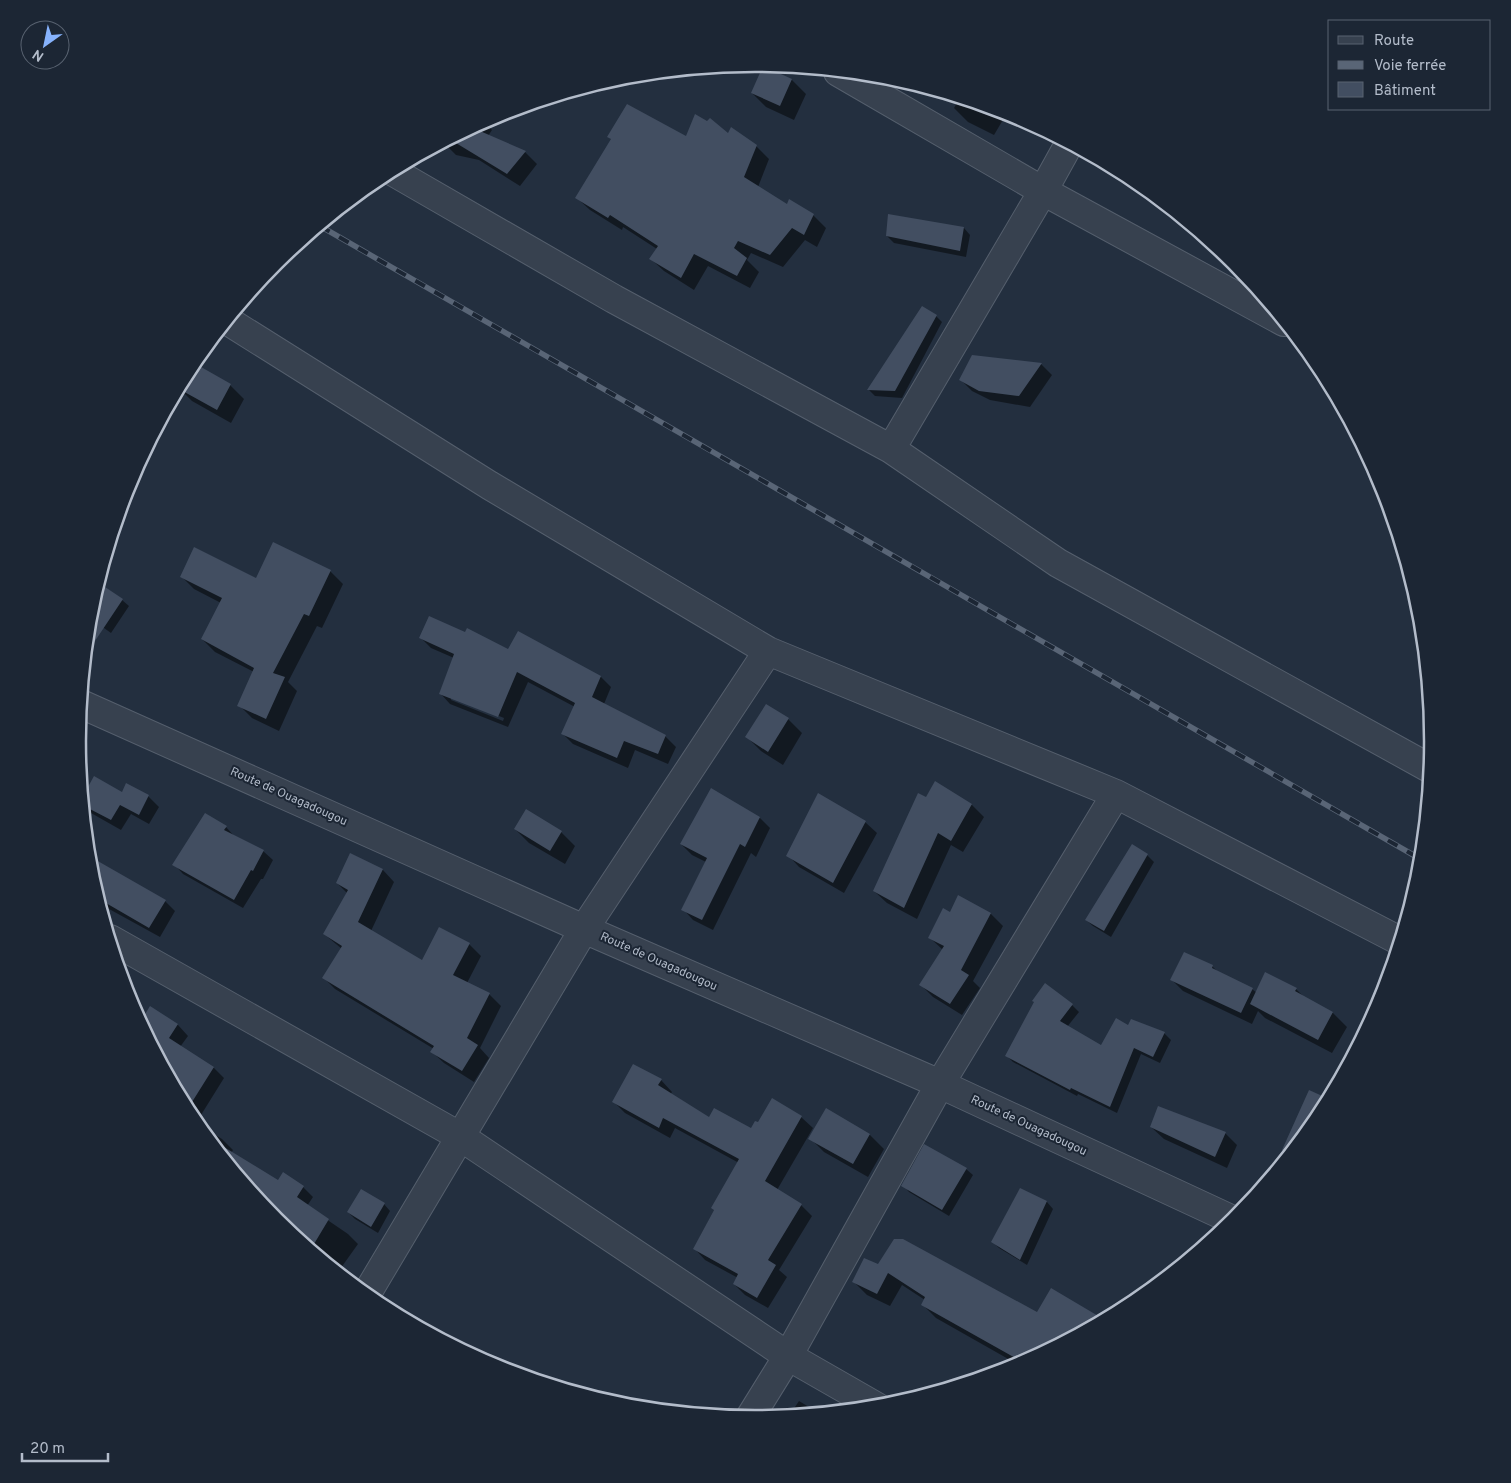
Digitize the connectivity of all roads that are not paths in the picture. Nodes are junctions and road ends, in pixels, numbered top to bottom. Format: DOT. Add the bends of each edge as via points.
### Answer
graph roads {
  1 [pos="851,79"];
  2 [pos="1066,149"];
  3 [pos="400,175"];
  4 [pos="1044,191"];
  5 [pos="1270,314"];
  6 [pos="234,324"];
  7 [pos="891,449"];
  8 [pos="768,651"];
  9 [pos="88,707"];
  10 [pos="1423,765"];
  11 [pos="1116,794"];
  12 [pos="584,929"];
  13 [pos="1395,937"];
  14 [pos="117,942"];
  15 [pos="940,1084"];
  16 [pos="461,1137"];
  17 [pos="1227,1217"];
  18 [pos="370,1288"];
  19 [pos="788,1356"];
  20 [pos="867,1401"];
  21 [pos="755,1410"];
  1 -- 4 [label="street"];
  2 -- 4 [label="street"];
  3 -- 7 [label="street" via="614,298"];
  4 -- 5 [label="street"];
  4 -- 7 [label="street"];
  6 -- 8 [label="street" via="489,484"];
  7 -- 10 [label="street" via="1058,563"];
  8 -- 11 [label="street"];
  8 -- 12 [label="street"];
  9 -- 12 [label="street, Route de Ouagadougou"];
  11 -- 13 [label="street"];
  11 -- 15 [label="street"];
  12 -- 15 [label="street, Route de Ouagadougou"];
  12 -- 16 [label="street"];
  14 -- 16 [label="street"];
  15 -- 17 [label="street, Route de Ouagadougou"];
  15 -- 19 [label="street"];
  16 -- 18 [label="street"];
  16 -- 19 [label="street"];
  19 -- 20 [label="street"];
  19 -- 21 [label="street"];
}
